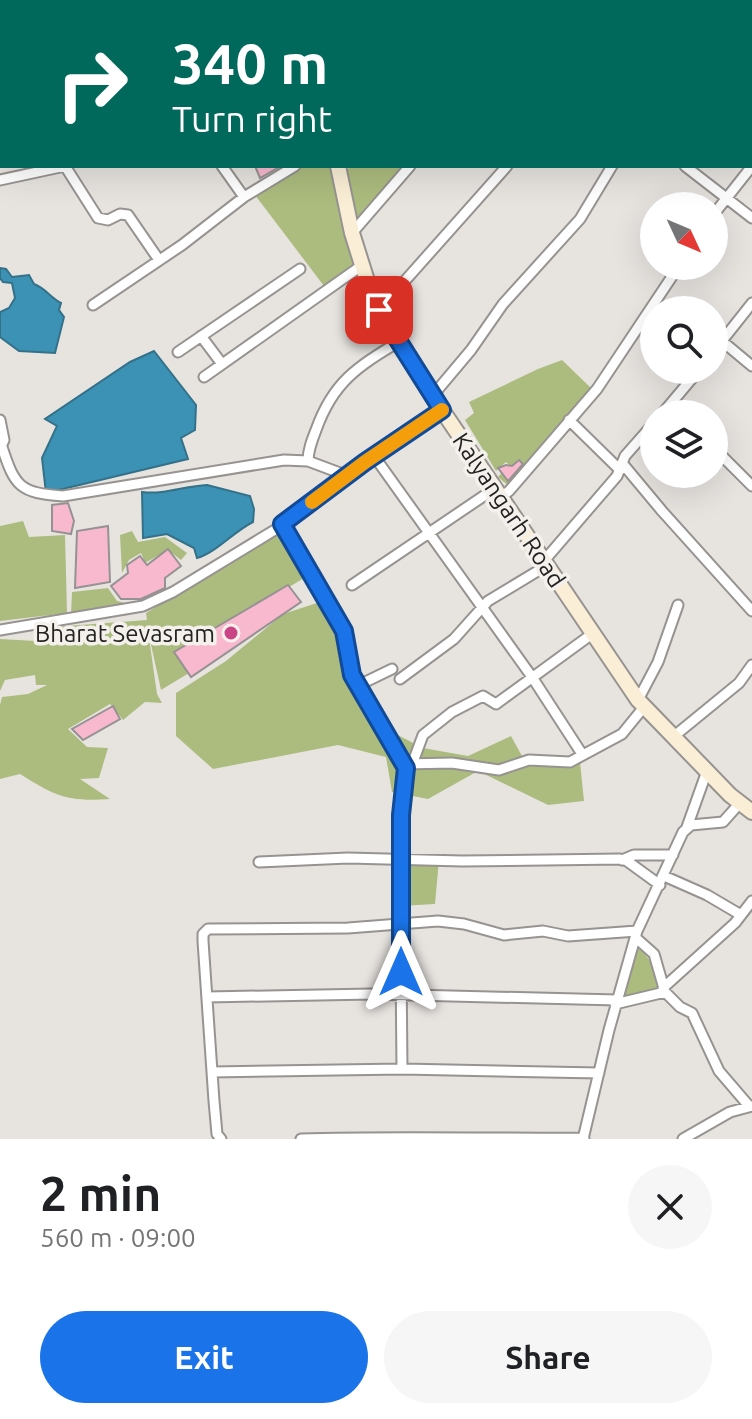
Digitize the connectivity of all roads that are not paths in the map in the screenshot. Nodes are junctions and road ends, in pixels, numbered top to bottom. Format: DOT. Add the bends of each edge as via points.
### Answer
graph roads {
  1 [pos="56,168"];
  2 [pos="66,168"];
  3 [pos="223,168"];
  4 [pos="292,168"];
  5 [pos="340,168"];
  6 [pos="408,168"];
  7 [pos="505,168"];
  8 [pos="611,168"];
  9 [pos="688,168"];
  10 [pos="750,168"];
  11 [pos="0,180"];
  12 [pos="719,192"];
  13 [pos="728,194"];
  14 [pos="244,197"];
  15 [pos="728,199"];
  16 [pos="752,218"];
  17 [pos="352,233"];
  18 [pos="159,260"];
  19 [pos="361,266"];
  20 [pos="300,269"];
  21 [pos="670,280"];
  22 [pos="752,303"];
  23 [pos="93,305"];
  24 [pos="379,310"];
  25 [pos="728,333"];
  26 [pos="201,336"];
  27 [pos="400,341"];
  28 [pos="728,346"];
  29 [pos="178,352"];
  30 [pos="222,364"];
  31 [pos="752,366"];
  32 [pos="204,377"];
  33 [pos="687,384"];
  34 [pos="434,394"];
  35 [pos="674,400"];
  36 [pos="442,410"];
  37 [pos="0,420"];
  38 [pos="569,420"];
  39 [pos="640,441"];
  40 [pos="1,448"];
  41 [pos="374,456"];
  42 [pos="308,461"];
  43 [pos="728,462"];
  44 [pos="621,466"];
  45 [pos="348,476"];
  46 [pos="752,486"];
  47 [pos="496,494"];
  48 [pos="282,524"];
  49 [pos="428,534"];
  50 [pos="545,564"];
  51 [pos="352,585"];
  52 [pos="678,605"];
  53 [pos="481,608"];
  54 [pos="752,611"];
  55 [pos="0,630"];
  56 [pos="592,634"];
  57 [pos="752,665"];
  58 [pos="392,669"];
  59 [pos="532,677"];
  60 [pos="400,679"];
  61 [pos="357,686"];
  62 [pos="641,704"];
  63 [pos="673,737"];
  64 [pos="582,754"];
  65 [pos="408,763"];
  66 [pos="707,771"];
  67 [pos="746,808"];
  68 [pos="687,827"];
  69 [pos="673,855"];
  70 [pos="400,858"];
  71 [pos="622,860"];
  72 [pos="259,862"];
  73 [pos="662,880"];
  74 [pos="752,901"];
  75 [pos="741,915"];
  76 [pos="400,925"];
  77 [pos="637,934"];
  78 [pos="664,990"];
  79 [pos="401,995"];
  80 [pos="207,997"];
  81 [pos="616,1002"];
  82 [pos="402,1069"];
  83 [pos="212,1072"];
  84 [pos="599,1073"];
  85 [pos="750,1106"];
  86 [pos="221,1139"];
  87 [pos="301,1139"];
  88 [pos="584,1139"];
  89 [pos="683,1139"];
  1 -- 11 [label="street"];
  2 -- 18 [label="street" via="98,218 128,215"];
  3 -- 14 [label="street"];
  4 -- 14 [label="street"];
  5 -- 17 [label="main road, Kalyangarh Road"];
  6 -- 17 [label="street"];
  7 -- 24 [label="street"];
  8 -- 34 [label="street" via="580,219 503,304"];
  9 -- 12 [label="street"];
  10 -- 13 [label="street"];
  14 -- 18 [label="street"];
  15 -- 16 [label="street"];
  17 -- 19 [label="main road, Kalyangarh Road"];
  18 -- 23 [label="street"];
  19 -- 24 [label="main road, Kalyangarh Road"];
  19 -- 30 [label="street"];
  20 -- 26 [label="street"];
  21 -- 38 [label="street" via="609,373"];
  22 -- 25 [label="street"];
  24 -- 27 [label="main road, Kalyangarh Road"];
  26 -- 29 [label="street"];
  26 -- 30 [label="street"];
  27 -- 34 [label="main road, Kalyangarh Road"];
  27 -- 42 [label="street" via="348,375 334,391"];
  28 -- 31 [label="street"];
  30 -- 32 [label="street"];
  33 -- 35 [label="street"];
  34 -- 36 [label="main road, Kalyangarh Road"];
  36 -- 41 [label="street"];
  36 -- 47 [label="main road, Kalyangarh Road"];
  37 -- 40 [label="street"];
  38 -- 44 [label="street"];
  38 -- 47 [label="street" via="509,491"];
  39 -- 44 [label="street"];
  40 -- 42 [label="street" via="10,472 29,493 63,496 259,463"];
  41 -- 45 [label="street"];
  41 -- 49 [label="street"];
  42 -- 45 [label="street"];
  43 -- 46 [label="street"];
  44 -- 50 [label="street"];
  44 -- 54 [label="street"];
  45 -- 48 [label="street"];
  47 -- 49 [label="street"];
  47 -- 50 [label="main road, Kalyangarh Road"];
  48 -- 55 [label="street" via="143,606"];
  48 -- 61 [label="street" via="344,631"];
  49 -- 51 [label="street"];
  49 -- 53 [label="street"];
  50 -- 53 [label="street"];
  50 -- 56 [label="main road, Kalyangarh Road"];
  52 -- 62 [label="street"];
  53 -- 59 [label="street"];
  53 -- 60 [label="street" via="454,639"];
  56 -- 59 [label="street"];
  56 -- 62 [label="main road, Kalyangarh Road"];
  57 -- 63 [label="street" via="739,683"];
  58 -- 61 [label="street"];
  59 -- 64 [label="street"];
  59 -- 65 [label="street" via="496,704 483,696 452,712 423,735"];
  61 -- 65 [label="street"];
  62 -- 63 [label="main road, Kalyangarh Road"];
  62 -- 64 [label="street" via="622,734"];
  63 -- 66 [label="main road, Kalyangarh Road"];
  64 -- 65 [label="street" via="570,762 529,760 499,770"];
  65 -- 70 [label="street"];
  66 -- 67 [label="main road, Kalyangarh Road"];
  66 -- 68 [label="street"];
  67 -- 68 [label="street" via="723,822"];
  68 -- 69 [label="street"];
  69 -- 71 [label="street"];
  69 -- 73 [label="street"];
  70 -- 71 [label="street"];
  70 -- 72 [label="street"];
  70 -- 76 [label="street"];
  71 -- 73 [label="street"];
  73 -- 75 [label="street" via="707,895"];
  73 -- 77 [label="street"];
  74 -- 75 [label="street"];
  75 -- 78 [label="street"];
  76 -- 77 [label="street" via="438,921 504,935"];
  76 -- 79 [label="street"];
  76 -- 80 [label="street" via="208,929 203,934"];
  77 -- 78 [label="street" via="654,954"];
  77 -- 81 [label="street"];
  78 -- 81 [label="street"];
  78 -- 85 [label="street" via="692,1013 719,1071"];
  79 -- 80 [label="street"];
  79 -- 81 [label="street"];
  79 -- 82 [label="street"];
  80 -- 83 [label="street"];
  81 -- 84 [label="street"];
  82 -- 83 [label="street"];
  82 -- 84 [label="street"];
  83 -- 86 [label="street"];
  84 -- 88 [label="street"];
  85 -- 89 [label="street"];
  87 -- 88 [label="street"];
}
